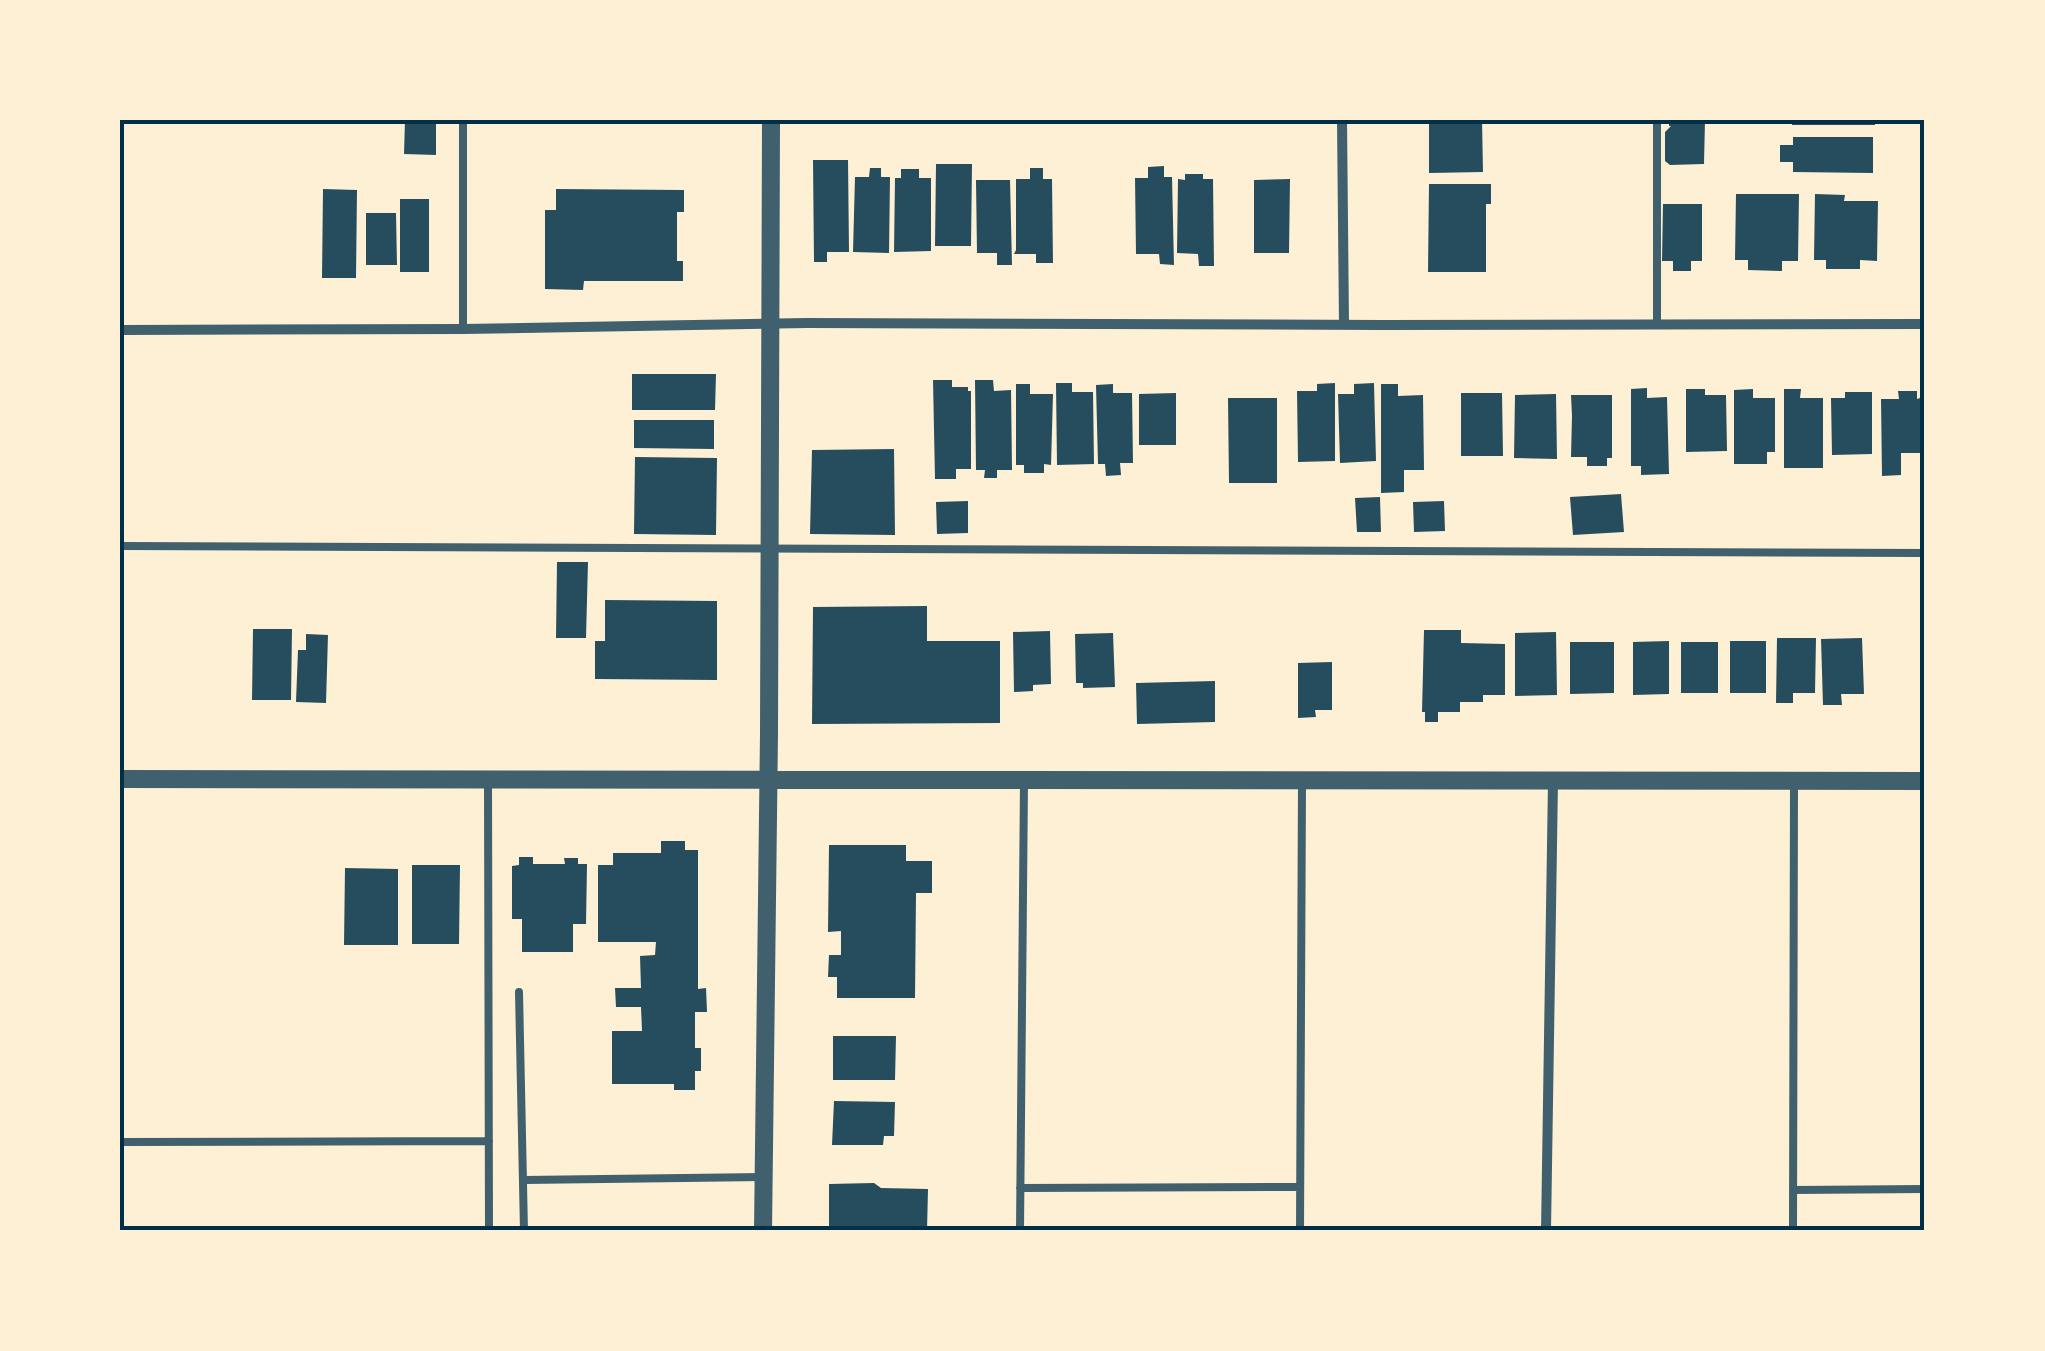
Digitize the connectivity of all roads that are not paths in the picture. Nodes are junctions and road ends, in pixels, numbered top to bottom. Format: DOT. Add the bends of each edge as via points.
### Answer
graph roads {
  1 [pos="463,120"];
  2 [pos="771,120"];
  3 [pos="1342,120"];
  4 [pos="1657,120"];
  5 [pos="770,323"];
  6 [pos="1657,324"];
  7 [pos="1925,324"];
  8 [pos="1344,325"];
  9 [pos="120,330"];
  10 [pos="463,330"];
  11 [pos="120,546"];
  12 [pos="770,548"];
  13 [pos="1925,553"];
  14 [pos="120,780"];
  15 [pos="488,780"];
  16 [pos="769,780"];
  17 [pos="1024,781"];
  18 [pos="1302,781"];
  19 [pos="1553,781"];
  20 [pos="1794,781"];
  21 [pos="1925,781"];
  22 [pos="520,992"];
  23 [pos="120,1142"];
  24 [pos="488,1142"];
  25 [pos="763,1176"];
  26 [pos="524,1180"];
  27 [pos="1300,1187"];
  28 [pos="1020,1188"];
  29 [pos="1925,1189"];
  30 [pos="1793,1190"];
  31 [pos="489,1231"];
  32 [pos="524,1231"];
  33 [pos="762,1231"];
  34 [pos="1020,1231"];
  35 [pos="1300,1231"];
  36 [pos="1546,1231"];
  37 [pos="1793,1231"];
  1 -- 10 [label="lane"];
  2 -- 5 [label="street"];
  3 -- 8 [label="street"];
  4 -- 6 [label="lane"];
  5 -- 8 [label="street"];
  5 -- 10 [label="street"];
  5 -- 12 [label="street"];
  6 -- 7 [label="street"];
  6 -- 8 [label="street"];
  9 -- 10 [label="street"];
  11 -- 12 [label="lane"];
  12 -- 13 [label="lane"];
  12 -- 16 [label="street"];
  14 -- 15 [label="street"];
  15 -- 16 [label="street"];
  15 -- 24 [label="lane"];
  16 -- 17 [label="street"];
  16 -- 25 [label="street"];
  17 -- 18 [label="street"];
  17 -- 28 [label="lane"];
  18 -- 19 [label="street"];
  18 -- 27 [label="lane"];
  19 -- 20 [label="street"];
  19 -- 36 [label="street"];
  20 -- 21 [label="street"];
  20 -- 30 [label="lane"];
  22 -- 26 [label="lane"];
  23 -- 24 [label="lane"];
  24 -- 31 [label="lane"];
  25 -- 26 [label="lane"];
  25 -- 33 [label="street"];
  26 -- 32 [label="lane"];
  27 -- 28 [label="lane"];
  27 -- 35 [label="lane"];
  28 -- 34 [label="lane"];
  29 -- 30 [label="lane"];
  30 -- 37 [label="lane"];
}
